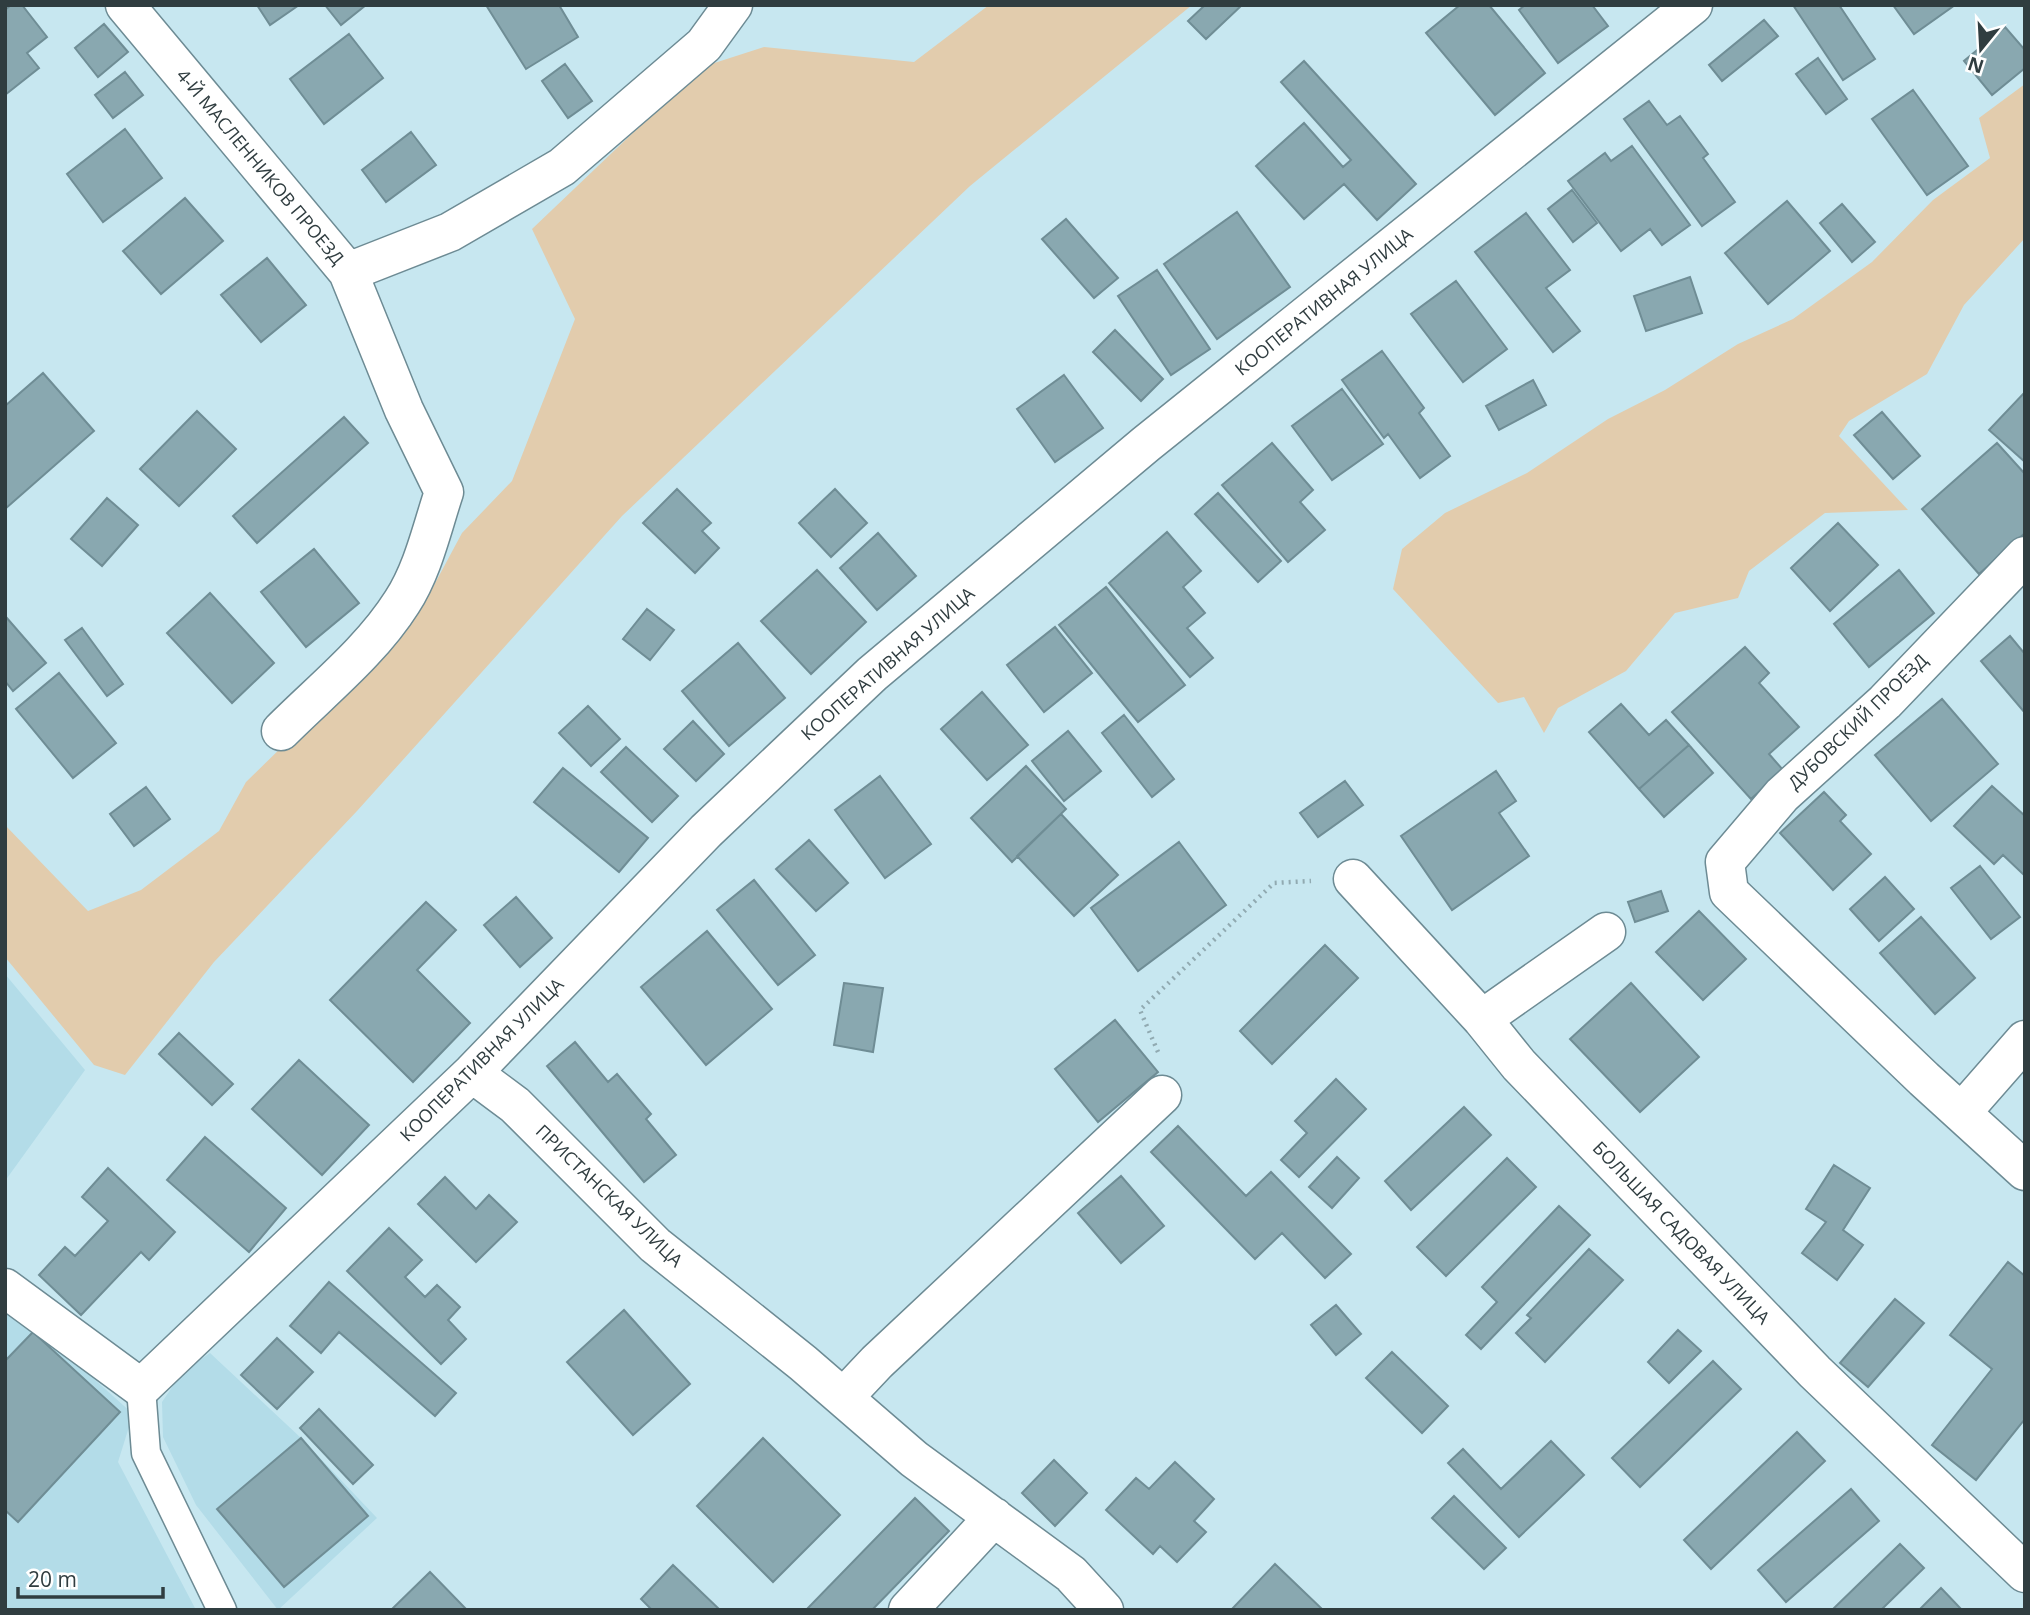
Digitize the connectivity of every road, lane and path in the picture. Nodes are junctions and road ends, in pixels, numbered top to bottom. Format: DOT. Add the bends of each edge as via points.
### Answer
graph roads {
  1 [pos="125,5"];
  2 [pos="733,5"];
  3 [pos="1693,5"];
  4 [pos="348,272"];
  5 [pos="2025,556"];
  6 [pos="281,731"];
  7 [pos="1353,879"];
  8 [pos="1606,932"];
  9 [pos="1482,1019"];
  10 [pos="2025,1040"];
  11 [pos="472,1073"];
  12 [pos="1162,1095"];
  13 [pos="1962,1112"];
  14 [pos="2025,1171"];
  15 [pos="5,1289"];
  16 [pos="141,1388"];
  17 [pos="844,1397"];
  18 [pos="994,1517"];
  19 [pos="2025,1573"];
  20 [pos="222,1610"];
  21 [pos="908,1610"];
  22 [pos="1104,1610"];
  1 -- 4 [label="street, 4-Й МАСЛЕННИКОВ ПРОЕЗД"];
  2 -- 4 [label="street" via="704,45 562,167 450,232"];
  3 -- 11 [label="street, КООПЕРАТИВНАЯ УЛИЦА" via="1146,444 872,674 706,831"];
  4 -- 6 [label="street, 4-Й МАСЛЕННИКОВ ПРОЕЗД" via="404,410 444,492 403,601 360,653"];
  5 -- 13 [label="street, ДУБОВСКИЙ ПРОЕЗД" via="1885,702 1782,795 1725,862 1729,892"];
  7 -- 9 [label="street, БОЛЬШАЯ САДОВАЯ УЛИЦА"];
  7 -- 12 [label="path" via="1274,883 1140,1010 1168,1073"];
  8 -- 9 [label="street"];
  9 -- 19 [label="street, БОЛЬШАЯ САДОВАЯ УЛИЦА" via="1518,1065 1815,1372"];
  10 -- 13 [label="street"];
  11 -- 16 [label="street, КООПЕРАТИВНАЯ УЛИЦА"];
  11 -- 17 [label="street, ПРИСТАНСКАЯ УЛИЦА" via="514,1105 655,1245"];
  12 -- 17 [label="street"];
  13 -- 14 [label="street"];
  15 -- 16 [label="street"];
  16 -- 20 [label="lane" via="146,1453"];
  17 -- 18 [label="street, ПРИСТАНСКАЯ УЛИЦА" via="914,1459"];
  18 -- 21 [label="street"];
  18 -- 22 [label="street, ПРИСТАНСКАЯ УЛИЦА" via="1071,1574"];
}
